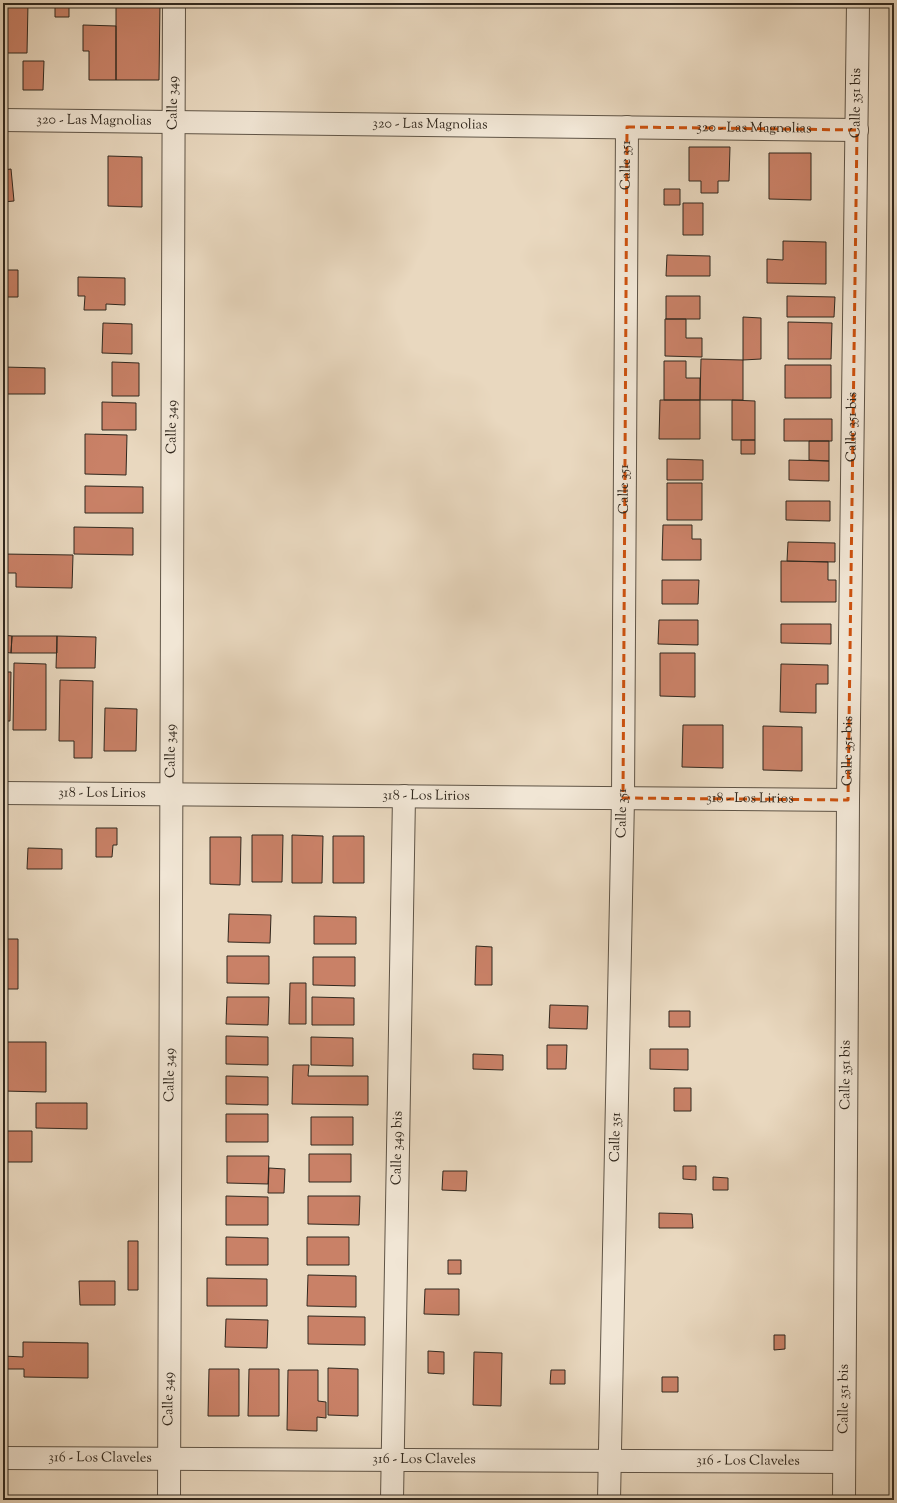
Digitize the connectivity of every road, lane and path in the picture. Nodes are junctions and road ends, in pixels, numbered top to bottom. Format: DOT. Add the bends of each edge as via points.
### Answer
graph roads {
  1 [pos="174,3"];
  2 [pos="858,3"];
  3 [pos="3,120"];
  4 [pos="172,122"];
  5 [pos="628,127"];
  6 [pos="857,130"];
  7 [pos="3,793"];
  8 [pos="172,794"];
  9 [pos="404,796"];
  10 [pos="623,798"];
  11 [pos="848,800"];
  12 [pos="3,1458"];
  13 [pos="169,1458"];
  14 [pos="393,1460"];
  15 [pos="609,1461"];
  16 [pos="844,1462"];
  17 [pos="169,1500"];
  18 [pos="392,1500"];
  19 [pos="609,1500"];
  20 [pos="844,1500"];
  1 -- 4 [label="street, Calle 349"];
  2 -- 6 [label="street, Calle 351 bis"];
  3 -- 4 [label="street, 320 - Las Magnolias"];
  4 -- 5 [label="street, 320 - Las Magnolias"];
  4 -- 8 [label="street, Calle 349"];
  5 -- 6 [label="street, 320 - Las Magnolias"];
  5 -- 10 [label="street, Calle 351"];
  6 -- 11 [label="street, Calle 351 bis"];
  7 -- 8 [label="street, 318 - Los Lirios"];
  8 -- 9 [label="street, 318 - Los Lirios"];
  8 -- 13 [label="street, Calle 349"];
  9 -- 10 [label="street, 318 - Los Lirios"];
  9 -- 14 [label="street, Calle 349 bis"];
  10 -- 11 [label="street, 318 - Los Lirios"];
  10 -- 15 [label="street, Calle 351"];
  11 -- 16 [label="street, Calle 351 bis"];
  12 -- 13 [label="street, 316 - Los Claveles"];
  13 -- 14 [label="street, 316 - Los Claveles"];
  13 -- 17 [label="street, Calle 349"];
  14 -- 15 [label="street, 316 - Los Claveles"];
  14 -- 18 [label="street, Calle 349 bis"];
  15 -- 16 [label="street, 316 - Los Claveles"];
  15 -- 19 [label="street, Calle 351"];
  16 -- 20 [label="street, Calle 351 bis"];
}
